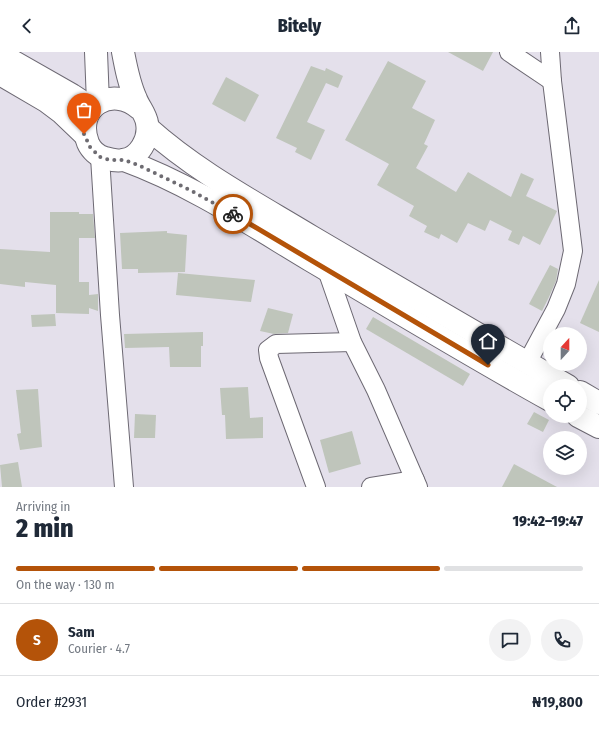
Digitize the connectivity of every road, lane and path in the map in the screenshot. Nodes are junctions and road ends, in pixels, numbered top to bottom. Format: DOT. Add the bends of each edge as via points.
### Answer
graph roads {
  1 [pos="96,52"];
  2 [pos="123,52"];
  3 [pos="509,52"];
  4 [pos="550,52"];
  5 [pos="0,54"];
  6 [pos="0,74"];
  7 [pos="552,81"];
  8 [pos="95,106"];
  9 [pos="144,119"];
  10 [pos="84,134"];
  11 [pos="100,157"];
  12 [pos="124,160"];
  13 [pos="327,270"];
  14 [pos="352,342"];
  15 [pos="527,363"];
  16 [pos="556,379"];
  17 [pos="543,396"];
  18 [pos="587,396"];
  19 [pos="599,403"];
  20 [pos="587,421"];
  21 [pos="599,427"];
  22 [pos="417,484"];
  23 [pos="124,487"];
  24 [pos="316,487"];
  25 [pos="371,487"];
  1 -- 8 [label="main road"];
  2 -- 9 [label="main road" via="130,84"];
  3 -- 7 [label="street"];
  4 -- 7 [label="street"];
  5 -- 8 [label="main road"];
  6 -- 10 [label="main road" via="46,101"];
  7 -- 15 [label="street" via="573,251 566,284 556,309"];
  8 -- 9 [label="main road" via="106,99 124,99 133,103"];
  8 -- 10 [label="main road" via="87,116"];
  9 -- 12 [label="main road" via="147,136 136,154"];
  9 -- 15 [label="main road" via="185,158 225,185"];
  10 -- 11 [label="main road" via="90,147"];
  11 -- 12 [label="main road"];
  11 -- 23 [label="street"];
  12 -- 13 [label="main road" via="206,198"];
  13 -- 14 [label="street"];
  13 -- 17 [label="main road"];
  14 -- 22 [label="street"];
  14 -- 24 [label="street" via="276,344 268,350"];
  15 -- 16 [label="main road"];
  18 -- 19 [label="main road"];
  20 -- 21 [label="main road"];
  22 -- 25 [label="street"];
}
